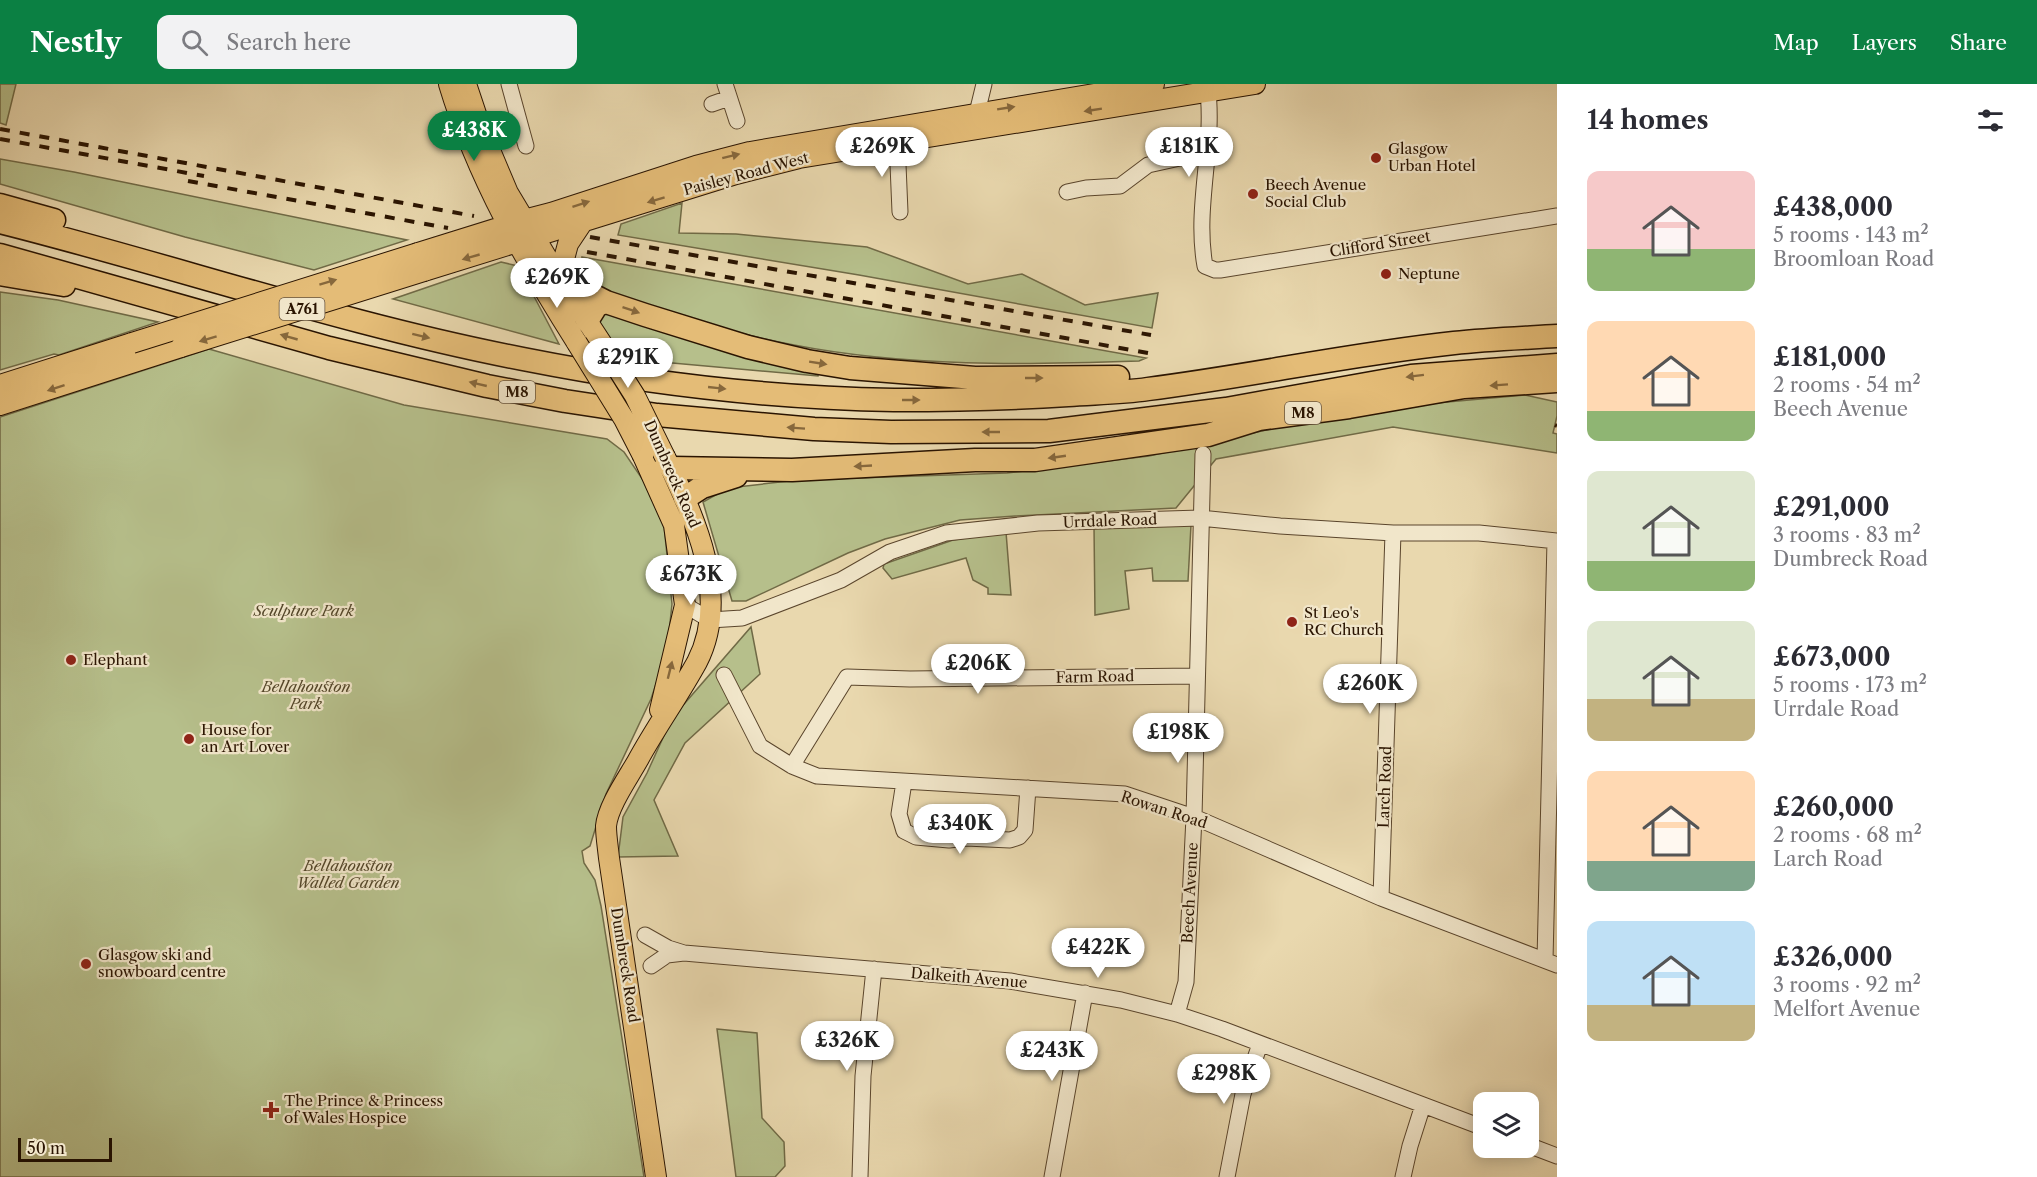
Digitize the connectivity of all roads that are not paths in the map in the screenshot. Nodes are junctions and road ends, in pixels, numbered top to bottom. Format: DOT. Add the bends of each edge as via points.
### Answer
graph roads {
  1 [pos="449,84"];
  2 [pos="466,84"];
  3 [pos="508,84"];
  4 [pos="984,84"];
  5 [pos="1154,84"];
  6 [pos="1255,84"];
  7 [pos="1208,88"];
  8 [pos="727,91"];
  9 [pos="1124,92"];
  10 [pos="712,104"];
  11 [pos="977,112"];
  12 [pos="737,120"];
  13 [pos="897,141"];
  14 [pos="526,146"];
  15 [pos="1207,152"];
  16 [pos="1066,192"];
  17 [pos="0,206"];
  18 [pos="900,212"];
  19 [pos="1557,216"];
  20 [pos="0,222"];
  21 [pos="516,222"];
  22 [pos="582,223"];
  23 [pos="526,240"];
  24 [pos="0,255"];
  25 [pos="421,262"];
  26 [pos="0,274"];
  27 [pos="558,278"];
  28 [pos="164,300"];
  29 [pos="606,302"];
  30 [pos="587,321"];
  31 [pos="376,325"];
  32 [pos="1557,336"];
  33 [pos="577,343"];
  34 [pos="1557,365"];
  35 [pos="1293,367"];
  36 [pos="1557,381"];
  37 [pos="0,385"];
  38 [pos="0,405"];
  39 [pos="1259,419"];
  40 [pos="1049,431"];
  41 [pos="1203,454"];
  42 [pos="646,462"];
  43 [pos="668,462"];
  44 [pos="764,470"];
  45 [pos="685,498"];
  46 [pos="1200,518"];
  47 [pos="1393,532"];
  48 [pos="1556,541"];
  49 [pos="685,605"];
  50 [pos="710,620"];
  51 [pos="724,675"];
  52 [pos="1196,676"];
  53 [pos="656,727"];
  54 [pos="792,766"];
  55 [pos="904,782"];
  56 [pos="1028,788"];
  57 [pos="1194,817"];
  58 [pos="1381,898"];
  59 [pos="645,935"];
  60 [pos="684,953"];
  61 [pos="1551,962"];
  62 [pos="651,966"];
  63 [pos="874,969"];
  64 [pos="1085,993"];
  65 [pos="1177,1014"];
  66 [pos="1260,1044"];
  67 [pos="1423,1105"];
  68 [pos="1473,1124"];
  69 [pos="1539,1149"];
  70 [pos="1557,1156"];
  71 [pos="656,1177"];
  72 [pos="860,1177"];
  73 [pos="1052,1177"];
  74 [pos="1227,1177"];
  75 [pos="1403,1177"];
  1 -- 21 [label="main road" via="497,206"];
  2 -- 21 [label="main road"];
  3 -- 14 [label="street"];
  4 -- 11 [label="street"];
  5 -- 9 [label="main road, Paisley Road West / A761"];
  6 -- 7 [label="main road, Paisley Road West / A761"];
  7 -- 9 [label="main road, Paisley Road West / A761"];
  7 -- 15 [label="street"];
  8 -- 10 [label="street"];
  8 -- 12 [label="street"];
  11 -- 9 [label="main road, Paisley Road West / A761, one-way"];
  9 -- 13 [label="main road, Paisley Road West / A761, one-way"];
  21 -- 11 [label="main road, Paisley Road West / A761, one-way" via="750,152"];
  13 -- 18 [label="street"];
  13 -- 22 [label="main road, Paisley Road West / A761, one-way" via="767,166"];
  15 -- 16 [label="street" via="1148,165 1120,186"];
  15 -- 19 [label="street, Clifford Street" via="1204,266 1215,270"];
  17 -- 31 [label="highway" via="88,230"];
  20 -- 31 [label="highway, M8"];
  21 -- 23 [label="main road"];
  21 -- 25 [label="main road, Paisley Road West / A761"];
  22 -- 23 [label="main road, Paisley Road West / A761"];
  22 -- 27 [label="main road" via="568,244"];
  23 -- 25 [label="main road, Paisley Road West / A761, one-way"];
  23 -- 27 [label="main road, Dumbreck Road"];
  23 -- 33 [label="main road, Dumbreck Road"];
  24 -- 28 [label="highway, M8"];
  37 -- 25 [label="main road, one-way, bridge" via="132,343"];
  25 -- 38 [label="main road, A761, one-way, bridge" via="181,347"];
  26 -- 28 [label="highway"];
  27 -- 29 [label="highway, M8"];
  27 -- 30 [label="main road, Dumbreck Road"];
  40 -- 28 [label="highway, M8, one-way" via="891,432 739,424 555,400 329,348"];
  29 -- 30 [label="highway" via="597,306"];
  29 -- 35 [label="highway, M8, one-way" via="748,347 861,369 975,378 1088,378"];
  30 -- 33 [label="main road"];
  30 -- 43 [label="main road, Dumbreck Road, bridge" via="635,396"];
  31 -- 35 [label="highway, M8, one-way" via="523,360 639,379 829,398 946,400 1144,390"];
  32 -- 35 [label="highway, M8" via="1453,343"];
  33 -- 42 [label="main road, Dumbreck Road, bridge"];
  34 -- 40 [label="highway, M8, one-way" via="1411,376 1226,409"];
  36 -- 39 [label="highway, M8, one-way" via="1464,387"];
  39 -- 40 [label="highway, M8" via="1156,434 1092,437"];
  39 -- 44 [label="highway, one-way" via="1208,435 1035,460"];
  41 -- 46 [label="street, Beech Avenue"];
  42 -- 43 [label="main road"];
  42 -- 49 [label="main road, Dumbreck Road" via="674,525"];
  43 -- 44 [label="highway"];
  43 -- 45 [label="main road, Dumbreck Road"];
  44 -- 45 [label="highway" via="719,480"];
  45 -- 50 [label="main road, Dumbreck Road" via="698,530 709,576"];
  46 -- 47 [label="street, Urrdale Road"];
  46 -- 50 [label="street, Urrdale Road" via="1038,523 946,533 890,552 842,580 742,618"];
  46 -- 52 [label="street, Beech Avenue"];
  47 -- 48 [label="street, Urrdale Road" via="1479,533"];
  47 -- 58 [label="street, Larch Road"];
  48 -- 61 [label="street"];
  49 -- 50 [label="street"];
  53 -- 49 [label="main road, Dumbreck Road, one-way"];
  50 -- 53 [label="main road, Dumbreck Road" via="698,660"];
  51 -- 54 [label="street, Rowan Road" via="760,746"];
  52 -- 54 [label="street, Farm Road" via="847,677"];
  52 -- 57 [label="street, Beech Avenue"];
  53 -- 71 [label="main road, Dumbreck Road" via="615,800 606,825"];
  54 -- 55 [label="street, Rowan Road" via="817,776"];
  55 -- 56 [label="street, Rowan Road"];
  55 -- 56 [label="street" via="899,814 904,831 916,837 949,840 1019,837 1025,830"];
  56 -- 57 [label="street, Rowan Road" via="1125,794"];
  57 -- 58 [label="street, Rowan Road"];
  57 -- 65 [label="street, Beech Avenue" via="1186,982"];
  58 -- 61 [label="street, Rowan Road"];
  59 -- 60 [label="street, Dalkeith Avenue"];
  60 -- 62 [label="street, Dalkeith Avenue" via="667,955"];
  60 -- 63 [label="street, Dalkeith Avenue"];
  63 -- 64 [label="street, Dalkeith Avenue" via="1010,981"];
  63 -- 72 [label="street" via="863,1076"];
  64 -- 65 [label="street, Dalkeith Avenue"];
  64 -- 73 [label="street"];
  65 -- 66 [label="street, Dalkeith Avenue"];
  66 -- 67 [label="street, Dalkeith Avenue"];
  66 -- 74 [label="street" via="1243,1094"];
  67 -- 68 [label="street, Dalkeith Avenue"];
  67 -- 75 [label="street"];
  69 -- 70 [label="street"];
}
